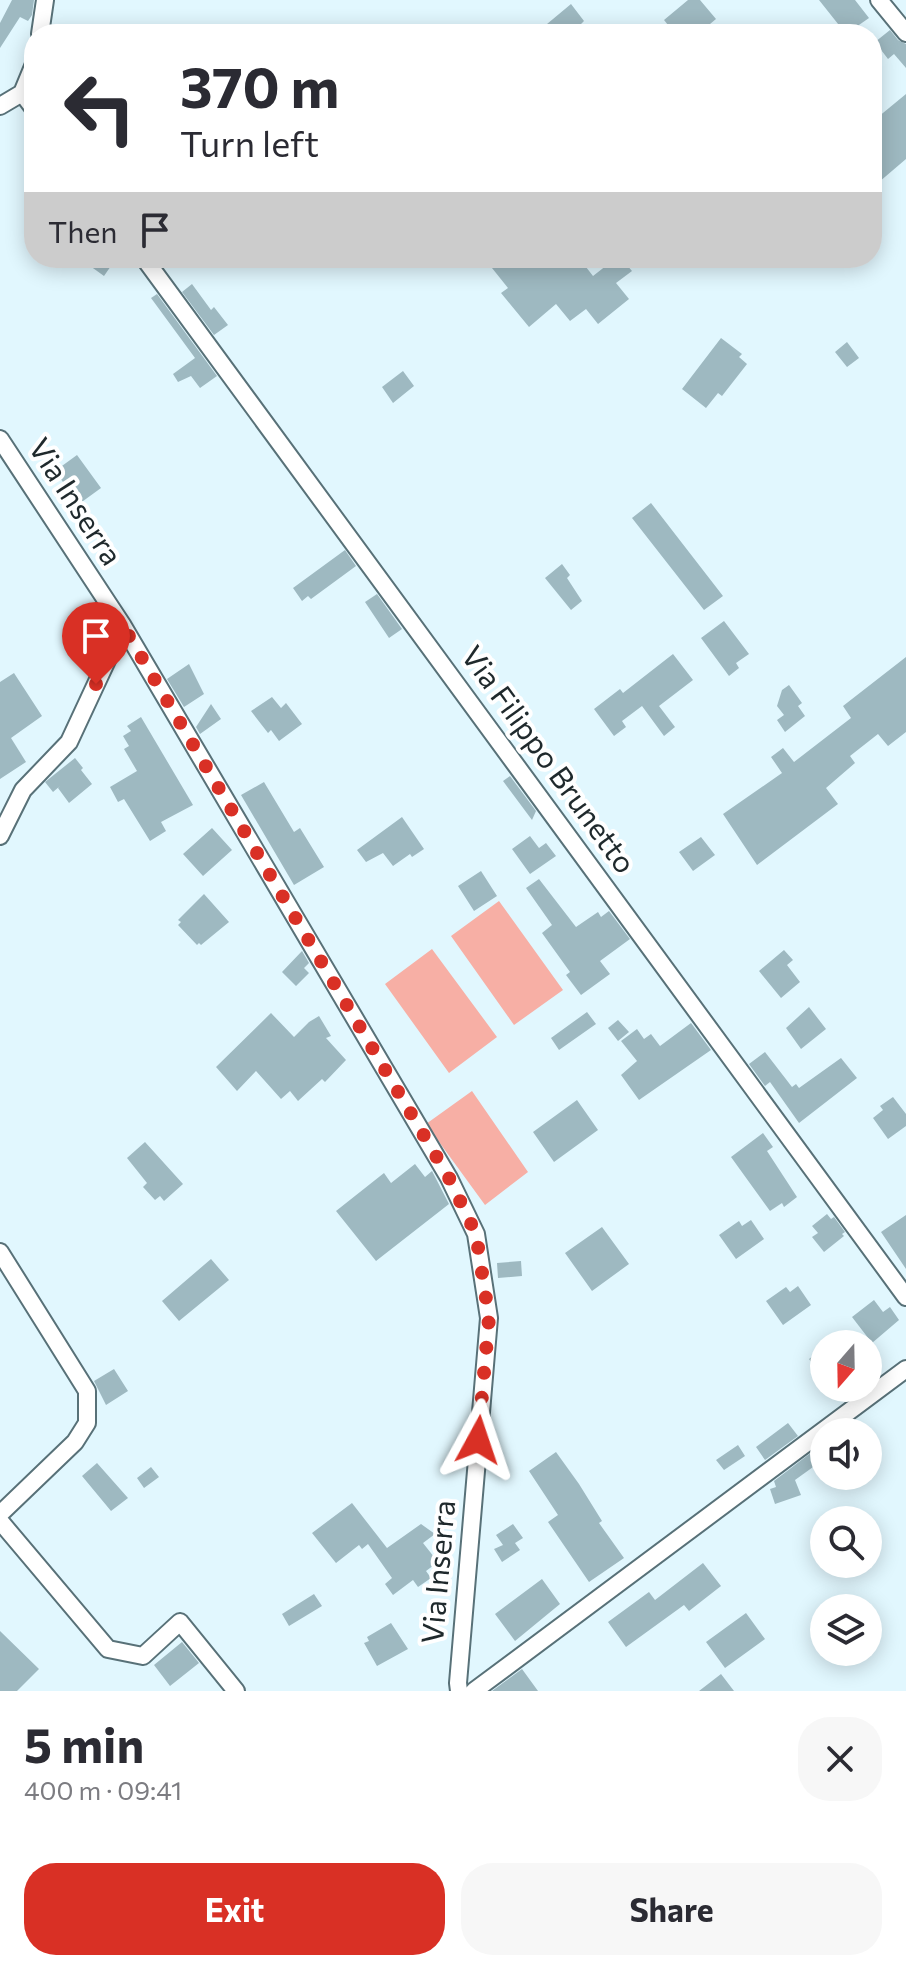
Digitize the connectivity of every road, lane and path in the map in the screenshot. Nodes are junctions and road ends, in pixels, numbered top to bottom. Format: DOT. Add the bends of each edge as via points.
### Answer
graph roads {
  1 [pos="45,0"];
  2 [pos="879,0"];
  3 [pos="41,24"];
  4 [pos="906,33"];
  5 [pos="24,88"];
  6 [pos="22,93"];
  7 [pos="24,96"];
  8 [pos="0,106"];
  9 [pos="151,268"];
  10 [pos="0,439"];
  11 [pos="17,464"];
  12 [pos="0,471"];
  13 [pos="123,626"];
  14 [pos="0,836"];
  15 [pos="0,1252"];
  16 [pos="906,1297"];
  17 [pos="906,1369"];
  18 [pos="0,1514"];
  19 [pos="0,1521"];
  20 [pos="236,1691"];
  21 [pos="459,1691"];
  22 [pos="474,1691"];
  1 -- 3 [label="street"];
  2 -- 4 [label="street"];
  5 -- 6 [label="street"];
  6 -- 7 [label="street"];
  6 -- 8 [label="street"];
  9 -- 16 [label="street, Via Filippo Brunetto"];
  10 -- 11 [label="street, Via Inserra"];
  11 -- 12 [label="street"];
  11 -- 13 [label="street, Via Inserra"];
  13 -- 14 [label="street" via="69,742 23,790"];
  13 -- 21 [label="street, Via Inserra" via="449,1178 476,1234 489,1318"];
  15 -- 18 [label="street" via="87,1391 87,1423 75,1442"];
  17 -- 22 [label="street"];
  19 -- 20 [label="street" via="108,1649 143,1656 180,1622"];
}
